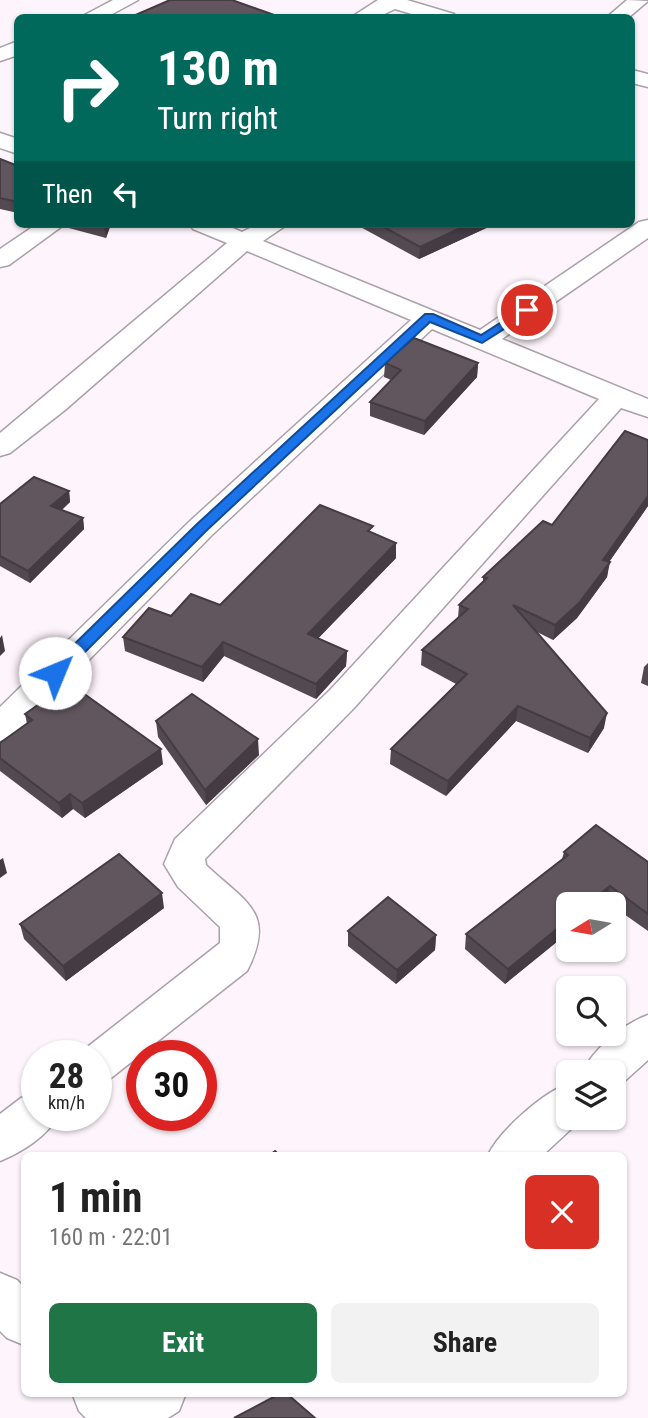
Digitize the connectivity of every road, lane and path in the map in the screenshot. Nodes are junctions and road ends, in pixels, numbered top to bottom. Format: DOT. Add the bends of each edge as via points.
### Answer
graph roads {
  1 [pos="129,0"];
  2 [pos="639,0"];
  3 [pos="393,1"];
  4 [pos="97,14"];
  5 [pos="367,14"];
  6 [pos="434,14"];
  7 [pos="620,14"];
  8 [pos="648,227"];
  9 [pos="47,228"];
  10 [pos="212,228"];
  11 [pos="268,228"];
  12 [pos="244,241"];
  13 [pos="0,260"];
  14 [pos="429,317"];
  15 [pos="482,340"];
  16 [pos="617,396"];
  17 [pos="648,409"];
  18 [pos="0,447"];
  19 [pos="0,728"];
  20 [pos="648,1033"];
  21 [pos="112,1053"];
  22 [pos="618,1060"];
  23 [pos="556,1115"];
  24 [pos="21,1124"];
  25 [pos="0,1140"];
  26 [pos="514,1152"];
  27 [pos="0,1297"];
  28 [pos="21,1318"];
  29 [pos="101,1397"];
  30 [pos="155,1397"];
  31 [pos="123,1418"];
  1 -- 4 [label="street"];
  2 -- 7 [label="street"];
  3 -- 5 [label="street"];
  3 -- 6 [label="street"];
  8 -- 15 [label="street"];
  9 -- 13 [label="street"];
  10 -- 12 [label="street"];
  11 -- 12 [label="street"];
  12 -- 14 [label="street"];
  12 -- 18 [label="street"];
  14 -- 15 [label="street"];
  14 -- 19 [label="street" via="201,528"];
  15 -- 16 [label="street"];
  16 -- 17 [label="street"];
  16 -- 21 [label="street" via="342,699 189,850 183,864 235,914 243,944 233,959"];
  20 -- 22 [label="street"];
  23 -- 26 [label="street"];
  24 -- 25 [label="street"];
  27 -- 28 [label="street"];
  29 -- 31 [label="street"];
  30 -- 31 [label="street"];
}
